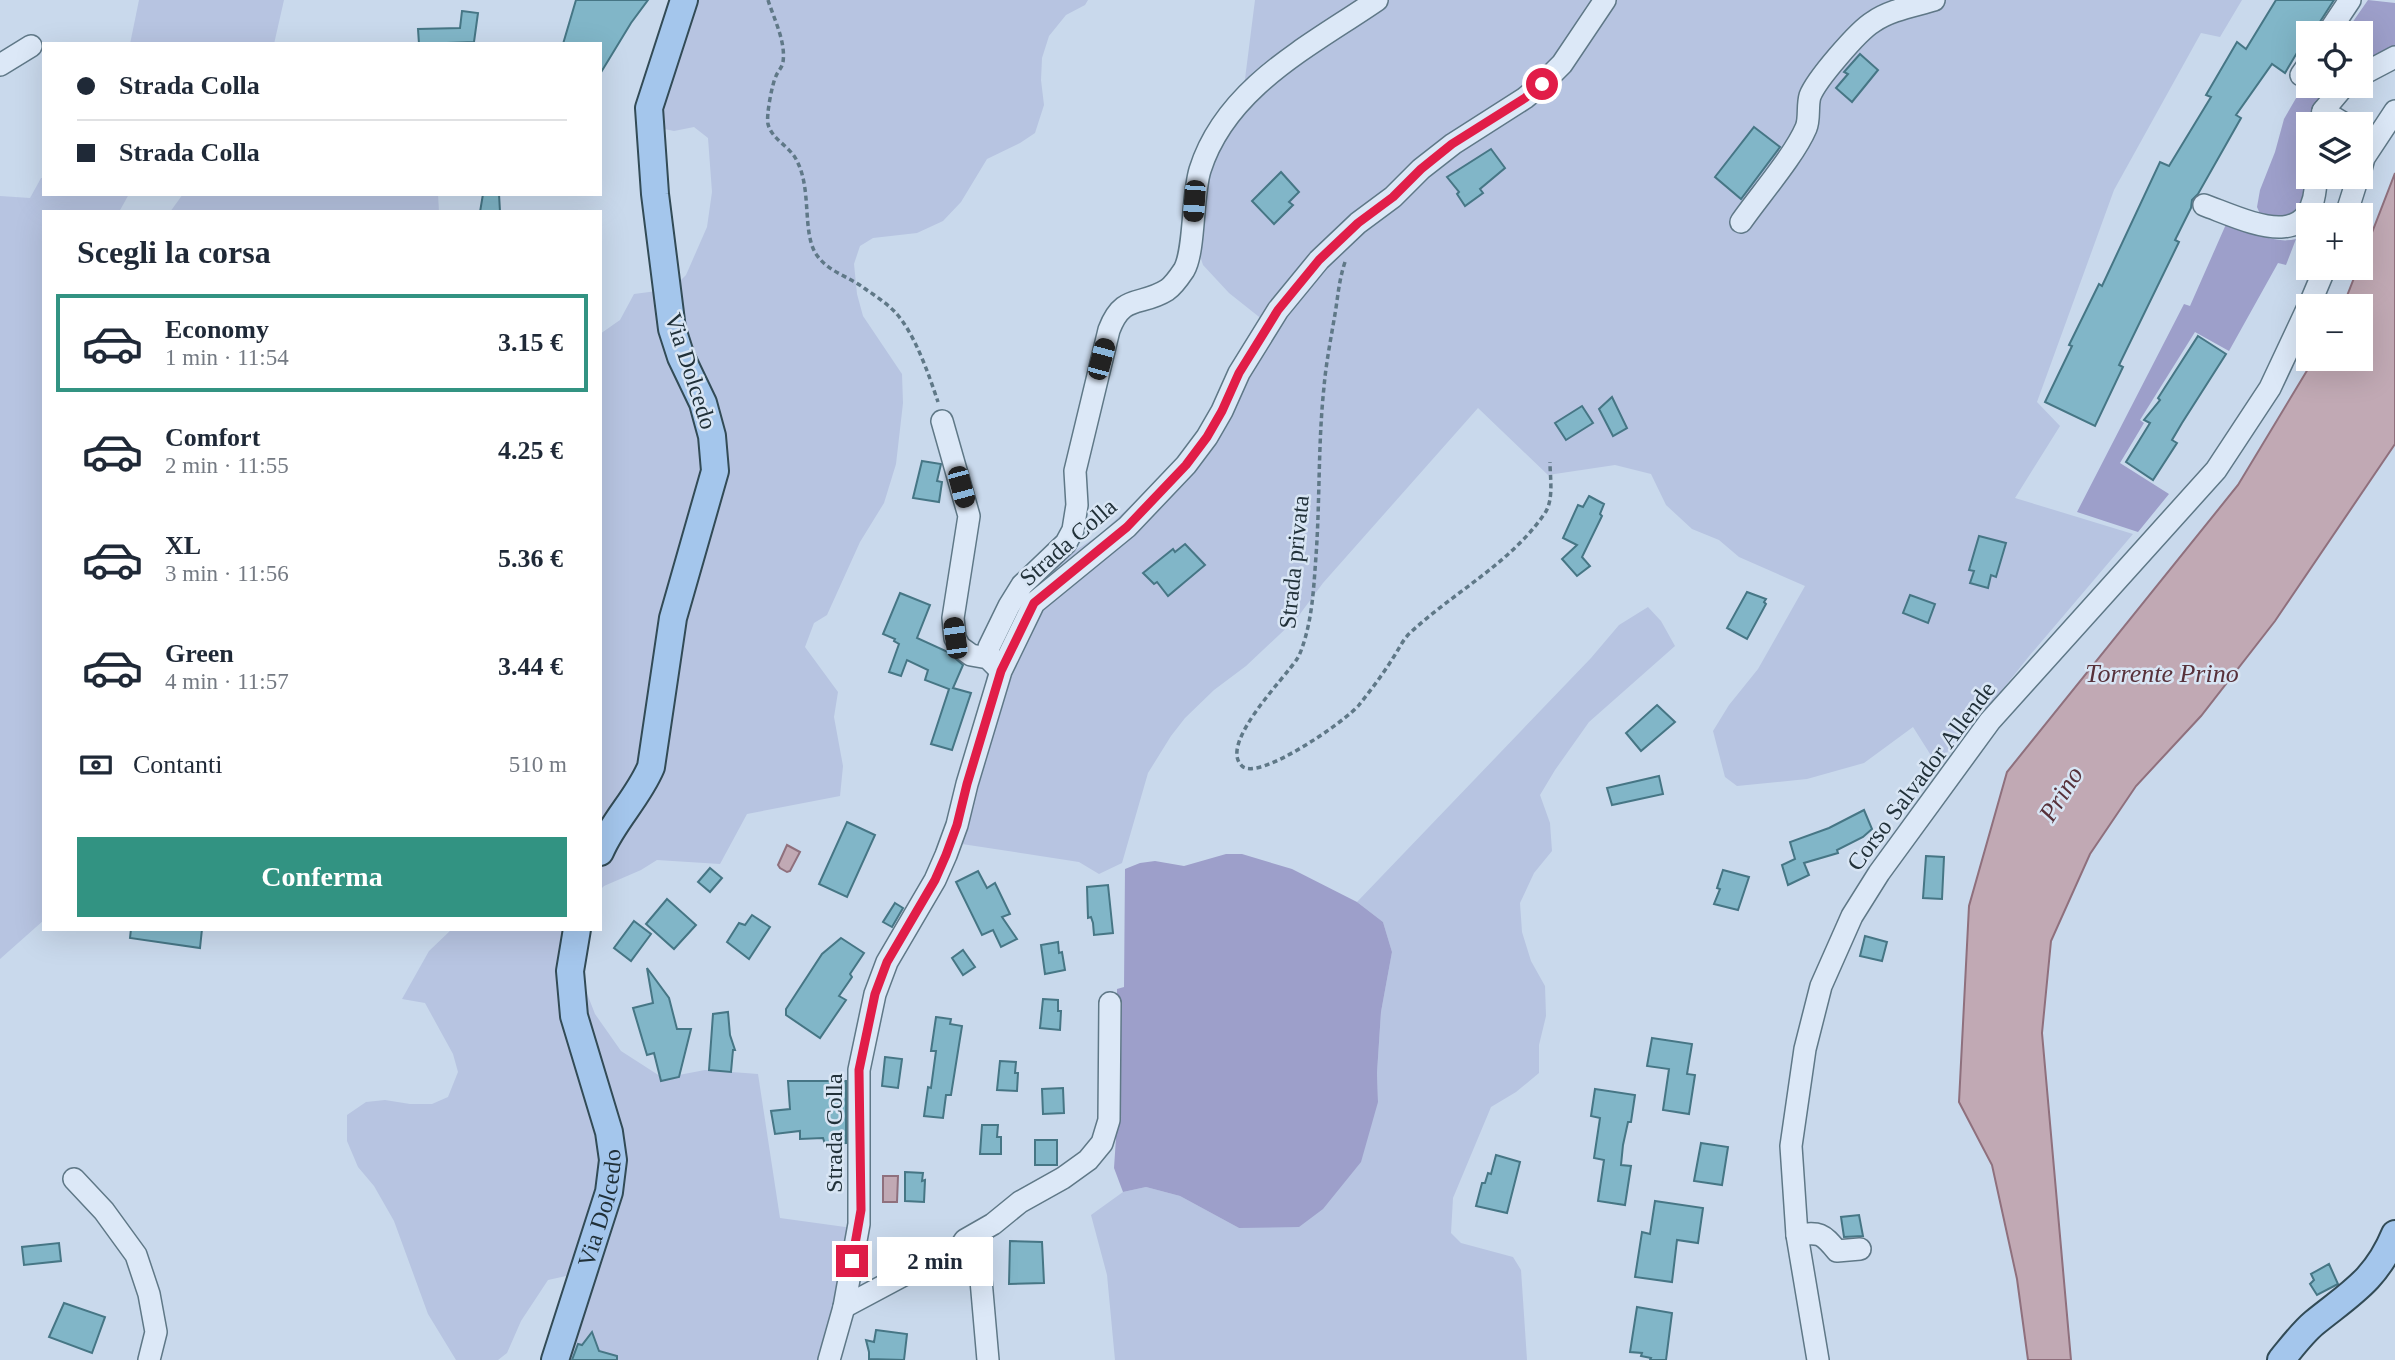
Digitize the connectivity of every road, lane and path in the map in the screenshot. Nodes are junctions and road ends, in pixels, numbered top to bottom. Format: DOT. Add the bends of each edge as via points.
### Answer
graph roads {
  1 [pos="684,0"];
  2 [pos="768,0"];
  3 [pos="1377,0"];
  4 [pos="1605,0"];
  5 [pos="1934,0"];
  6 [pos="2350,0"];
  7 [pos="2336,21"];
  8 [pos="32,46"];
  9 [pos="2395,57"];
  10 [pos="0,65"];
  11 [pos="2373,69"];
  12 [pos="2395,111"];
  13 [pos="2373,132"];
  14 [pos="2314,189"];
  15 [pos="2204,205"];
  16 [pos="1741,222"];
  17 [pos="1346,259"];
  18 [pos="2296,334"];
  19 [pos="942,421"];
  20 [pos="1550,461"];
  21 [pos="995,664"];
  22 [pos="602,848"];
  23 [pos="576,931"];
  24 [pos="1110,1003"];
  25 [pos="74,1180"];
  26 [pos="2395,1234"];
  27 [pos="1797,1235"];
  28 [pos="959,1249"];
  29 [pos="1860,1249"];
  30 [pos="844,1307"];
  31 [pos="149,1360"];
  32 [pos="555,1360"];
  33 [pos="829,1360"];
  34 [pos="988,1360"];
  35 [pos="1818,1360"];
  36 [pos="2281,1360"];
  1 -- 22 [label="main road, Via Dolcedo" via="649,108 673,329 703,403 715,471 673,618 651,767"];
  2 -- 19 [label="path" via="783,53 767,122 798,161 815,253 827,267 861,285 895,313 924,366"];
  3 -- 21 [label="street" via="1262,79 1240,100 1216,135 1200,169 1185,267 1168,290 1124,306 1114,317 1075,471 1073,530 1066,543 1022,585 1009,606 989,647"];
  4 -- 21 [label="street, Strada Colla" via="1562,64 1542,84 1452,144 1319,260 1278,310 1207,437 1186,465 1127,527 1034,603"];
  5 -- 16 [label="street" via="1899,10 1858,35 1817,83 1810,97 1807,127"];
  6 -- 7 [label="street"];
  8 -- 10 [label="street"];
  9 -- 11 [label="street"];
  12 -- 13 [label="street"];
  14 -- 15 [label="street" via="2312,209 2301,221 2280,229"];
  17 -- 20 [label="path, Strada privata" via="1338,284 1324,388 1318,534 1306,636 1297,659 1262,702 1238,743 1240,765 1259,769 1283,758 1357,708 1407,635 1507,554 1546,511 1551,493"];
  18 -- 27 [label="street, Corso Salvador Allende" via="2270,388 2216,470 1990,721 1852,916 1821,986 1805,1049 1791,1146"];
  19 -- 21 [label="street" via="969,516 953,618 955,638 960,647"];
  21 -- 30 [label="street, Strada Colla" via="957,825 935,880 887,962 875,994 859,1070 861,1210"];
  23 -- 32 [label="main road, Via Dolcedo" via="570,971 574,1017 609,1132 612,1167 609,1192"];
  24 -- 28 [label="street" via="1109,1120 1102,1143 1088,1160 1020,1202"];
  25 -- 31 [label="street" via="136,1255 156,1332"];
  26 -- 36 [label="main road" via="2371,1275 2312,1324"];
  27 -- 29 [label="street" via="1824,1236 1837,1251"];
  27 -- 35 [label="street, Corso Salvador Allende"];
  28 -- 30 [label="street"];
  28 -- 34 [label="street" via="969,1255 981,1280"];
  30 -- 33 [label="street, Strada Colla"];
}
